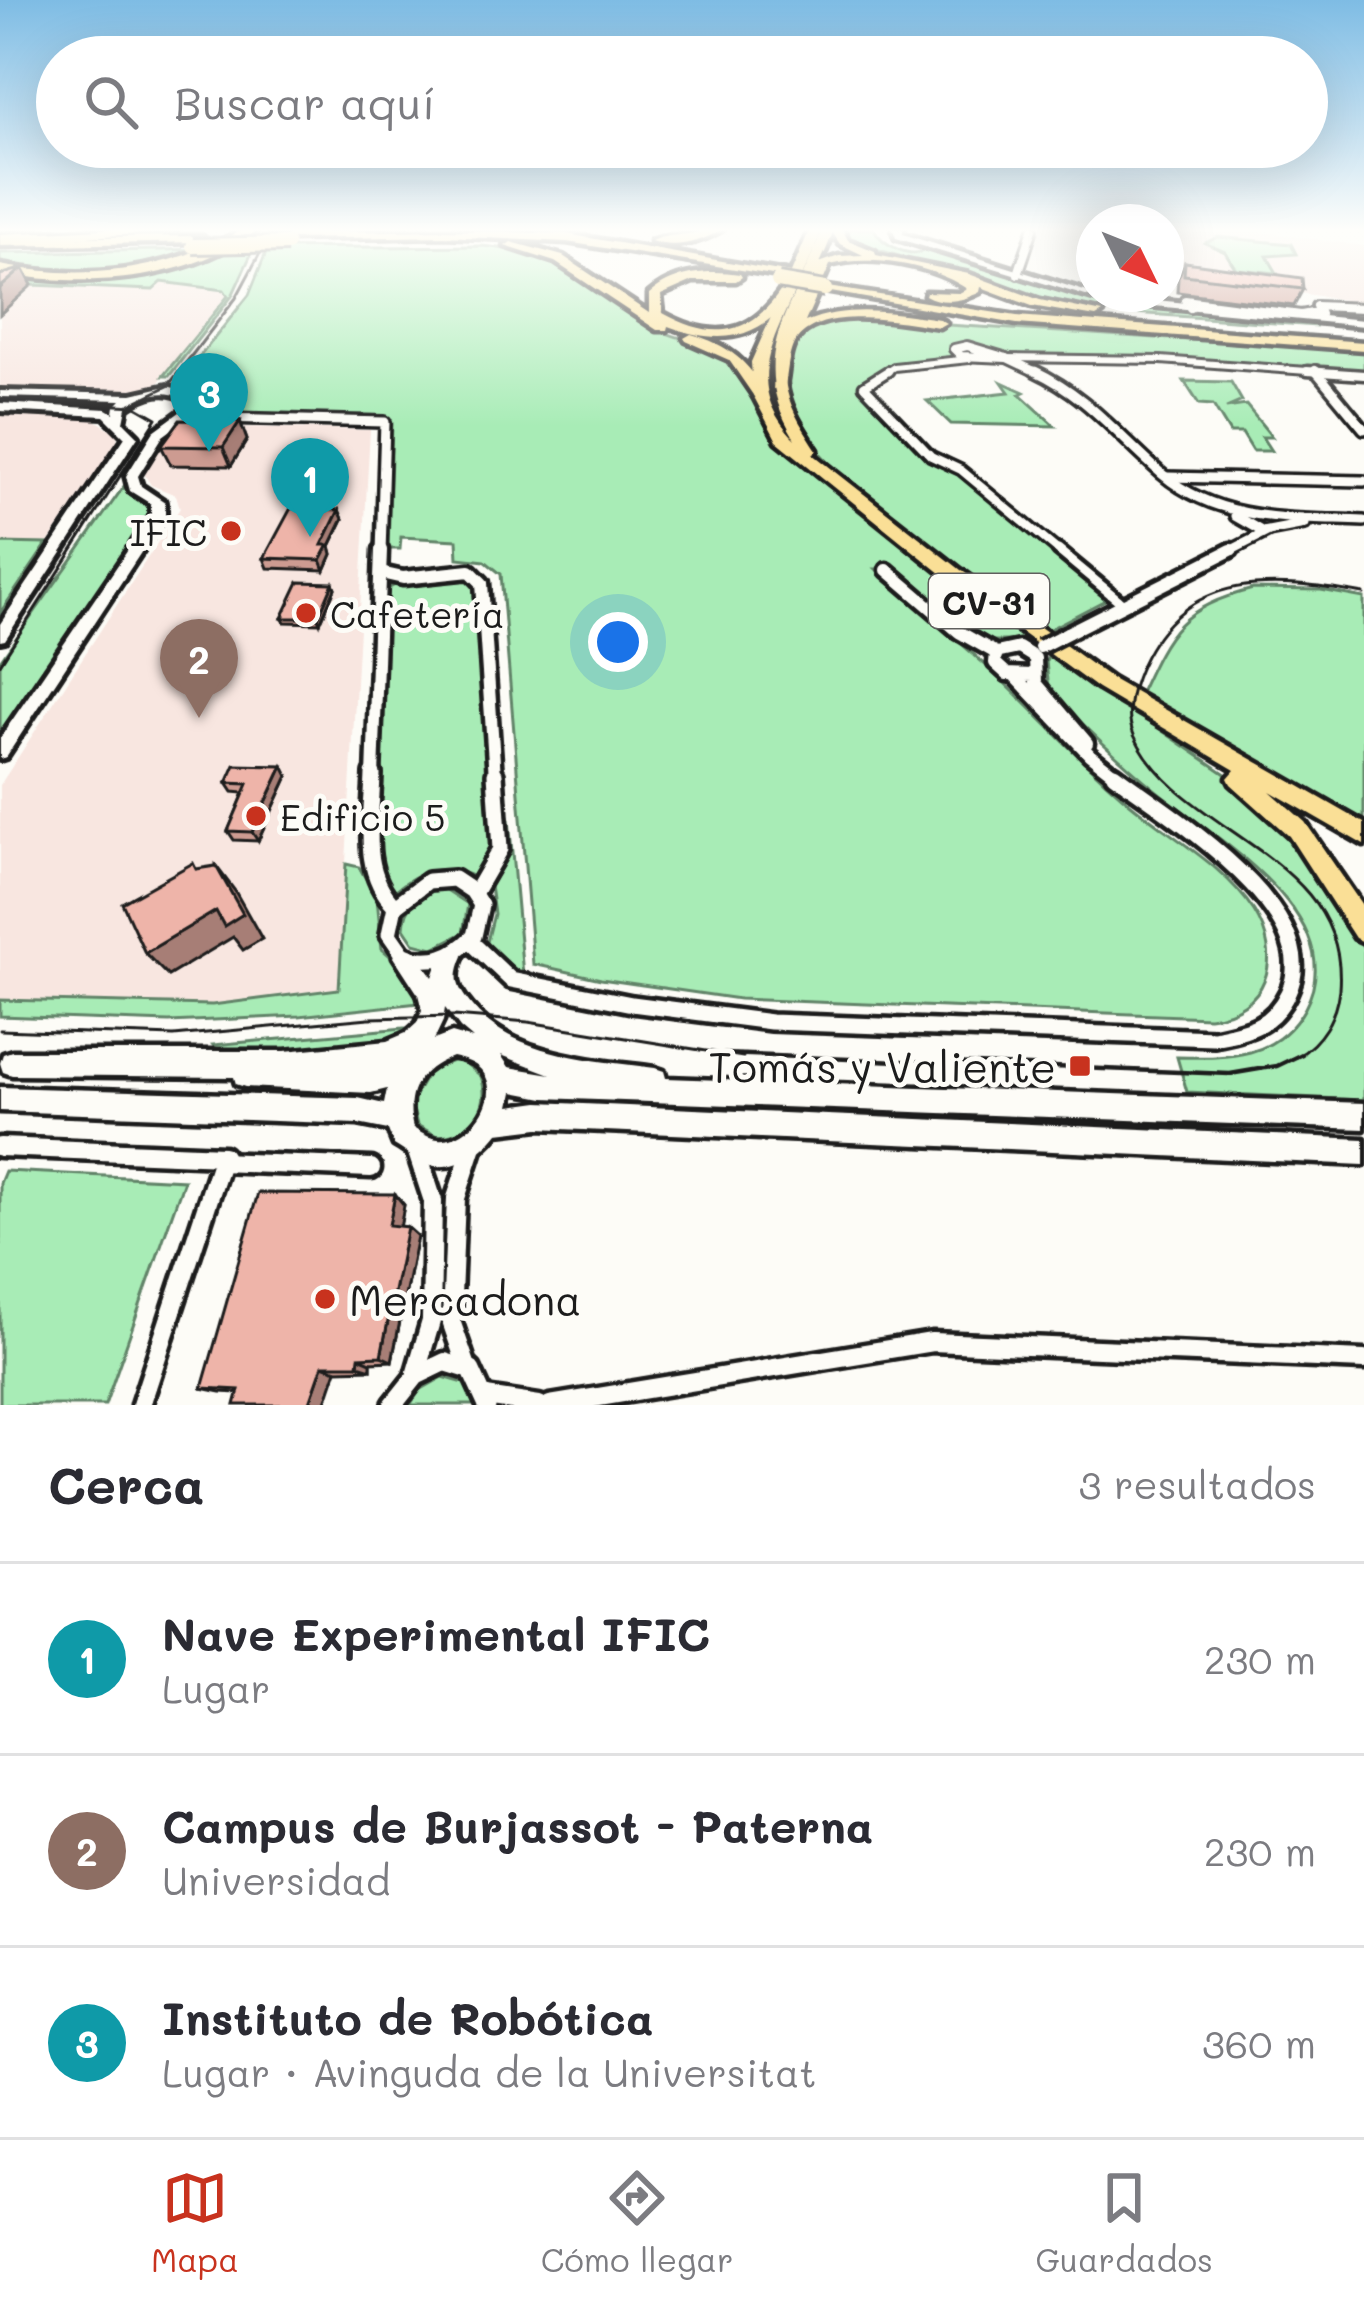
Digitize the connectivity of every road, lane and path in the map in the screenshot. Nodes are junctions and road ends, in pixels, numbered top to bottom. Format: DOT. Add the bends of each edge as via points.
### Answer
graph roads {
  1 [pos="612,295"];
  2 [pos="655,295"];
  3 [pos="777,295"];
  4 [pos="779,295"];
  5 [pos="803,295"];
  6 [pos="809,295"];
  7 [pos="879,295"];
  8 [pos="914,295"];
  9 [pos="928,295"];
  10 [pos="967,295"];
  11 [pos="1018,295"];
  12 [pos="1090,295"];
  13 [pos="1190,308"];
  14 [pos="1364,308"];
  15 [pos="1318,312"];
  16 [pos="1126,318"];
  17 [pos="1337,321"];
  18 [pos="1364,323"];
  19 [pos="1172,333"];
  20 [pos="1364,336"];
  21 [pos="790,337"];
  22 [pos="1364,346"];
  23 [pos="1006,358"];
  24 [pos="1315,370"];
  25 [pos="1364,375"];
  26 [pos="778,386"];
  27 [pos="0,394"];
  28 [pos="138,395"];
  29 [pos="760,395"];
  30 [pos="0,407"];
  31 [pos="179,419"];
  32 [pos="120,423"];
  33 [pos="1364,429"];
  34 [pos="1165,477"];
  35 [pos="1364,481"];
  36 [pos="842,485"];
  37 [pos="1324,520"];
  38 [pos="1255,521"];
  39 [pos="1364,521"];
  40 [pos="1270,531"];
  41 [pos="1218,554"];
  42 [pos="887,570"];
  43 [pos="381,573"];
  44 [pos="403,578"];
  45 [pos="380,591"];
  46 [pos="1122,603"];
  47 [pos="0,636"];
  48 [pos="1038,652"];
  49 [pos="997,653"];
  50 [pos="1033,675"];
  51 [pos="1016,677"];
  52 [pos="1141,708"];
  53 [pos="0,752"];
  54 [pos="1130,787"];
  55 [pos="1364,836"];
  56 [pos="475,892"];
  57 [pos="395,906"];
  58 [pos="1364,930"];
  59 [pos="461,949"];
  60 [pos="405,956"];
  61 [pos="6,1063"];
  62 [pos="407,1072"];
  63 [pos="500,1077"];
  64 [pos="754,1094"];
  65 [pos="0,1099"];
  66 [pos="1364,1116"];
  67 [pos="396,1119"];
  68 [pos="493,1121"];
  69 [pos="474,1142"];
  70 [pos="0,1148"];
  71 [pos="415,1148"];
  72 [pos="1364,1152"];
  73 [pos="221,1159"];
  74 [pos="371,1168"];
  75 [pos="1364,1360"];
  76 [pos="467,1367"];
  77 [pos="416,1372"];
  78 [pos="486,1401"];
  79 [pos="141,1405"];
  80 [pos="393,1405"];
  81 [pos="539,1405"];
  82 [pos="550,1405"];
  1 -- 29 [label="main road" via="651,321 737,357"];
  2 -- 3 [label="main road" via="656,315 676,326 730,332 765,320"];
  4 -- 29 [label="main road" via="760,353"];
  5 -- 26 [label="main road" via="781,343"];
  6 -- 21 [label="main road"];
  7 -- 19 [label="main road" via="1017,320"];
  8 -- 16 [label="main road"];
  9 -- 10 [label="main road"];
  11 -- 16 [label="main road"];
  12 -- 13 [label="street"];
  13 -- 15 [label="street" via="1185,300"];
  13 -- 17 [label="street"];
  14 -- 15 [label="street" via="1329,303"];
  15 -- 17 [label="street"];
  16 -- 20 [label="main road"];
  17 -- 18 [label="street"];
  19 -- 21 [label="main road" via="854,315 811,322"];
  19 -- 22 [label="main road"];
  21 -- 26 [label="main road"];
  23 -- 23 [label="street" via="967,346 955,349 961,356"];
  23 -- 24 [label="street"];
  23 -- 34 [label="street" via="1072,388"];
  23 -- 46 [label="street" via="894,367 864,386 931,456 961,470"];
  24 -- 25 [label="street"];
  24 -- 33 [label="street"];
  26 -- 36 [label="main road, CV-31" via="799,436"];
  27 -- 28 [label="street"];
  28 -- 31 [label="street" via="184,391 193,405"];
  28 -- 32 [label="street" via="120,407"];
  29 -- 36 [label="main road, CV-31" via="783,438"];
  30 -- 32 [label="street" via="101,412"];
  31 -- 32 [label="street" via="147,428"];
  31 -- 43 [label="street" via="386,422"];
  31 -- 53 [label="street" via="158,434 132,476 135,488 158,502 158,517"];
  32 -- 47 [label="street" via="132,439"];
  34 -- 35 [label="street"];
  34 -- 38 [label="street"];
  36 -- 52 [label="main road, CV-31"];
  37 -- 38 [label="street"];
  37 -- 39 [label="street"];
  37 -- 40 [label="street"];
  38 -- 40 [label="street"];
  38 -- 41 [label="street"];
  40 -- 41 [label="street"];
  41 -- 46 [label="street"];
  42 -- 49 [label="street" via="959,632"];
  43 -- 44 [label="street"];
  43 -- 45 [label="street"];
  44 -- 45 [label="street"];
  44 -- 56 [label="street" via="470,571 482,583 500,849"];
  45 -- 57 [label="street" via="370,869"];
  46 -- 48 [label="street, bridge"];
  48 -- 49 [label="street"];
  48 -- 50 [label="street"];
  49 -- 51 [label="street" via="998,668"];
  50 -- 51 [label="street"];
  50 -- 54 [label="street"];
  51 -- 54 [label="street"];
  52 -- 55 [label="main road, CV-31"];
  52 -- 58 [label="main road" via="1298,829"];
  54 -- 59 [label="street" via="1233,866 1280,920 1293,983 1278,1014 1251,1031 1214,1038 771,1022 511,980"];
  56 -- 57 [label="street" via="454,879 428,881"];
  56 -- 59 [label="street" via="482,915"];
  57 -- 60 [label="street" via="389,934"];
  59 -- 60 [label="street" via="427,962"];
  59 -- 64 [label="main road" via="443,978 452,1000 509,1046 564,1064"];
  60 -- 61 [label="main road" via="432,993 434,1011 424,1032 395,1050 320,1062"];
  61 -- 62 [label="main road" via="371,1081"];
  62 -- 63 [label="main road" via="452,1045 482,1052"];
  62 -- 67 [label="main road"];
  63 -- 64 [label="main road" via="544,1086"];
  63 -- 68 [label="main road"];
  64 -- 66 [label="main road"];
  65 -- 67 [label="main road"];
  67 -- 71 [label="main road"];
  68 -- 69 [label="main road"];
  68 -- 72 [label="main road" via="538,1115"];
  69 -- 71 [label="main road" via="444,1154"];
  69 -- 76 [label="street" via="456,1198 451,1321"];
  70 -- 73 [label="street"];
  71 -- 77 [label="street" via="433,1201 430,1321"];
  73 -- 74 [label="street"];
  73 -- 79 [label="street"];
  75 -- 82 [label="street" via="932,1342"];
  76 -- 77 [label="street" via="449,1361"];
  76 -- 78 [label="street"];
  77 -- 80 [label="street"];
  78 -- 81 [label="street"];
}
